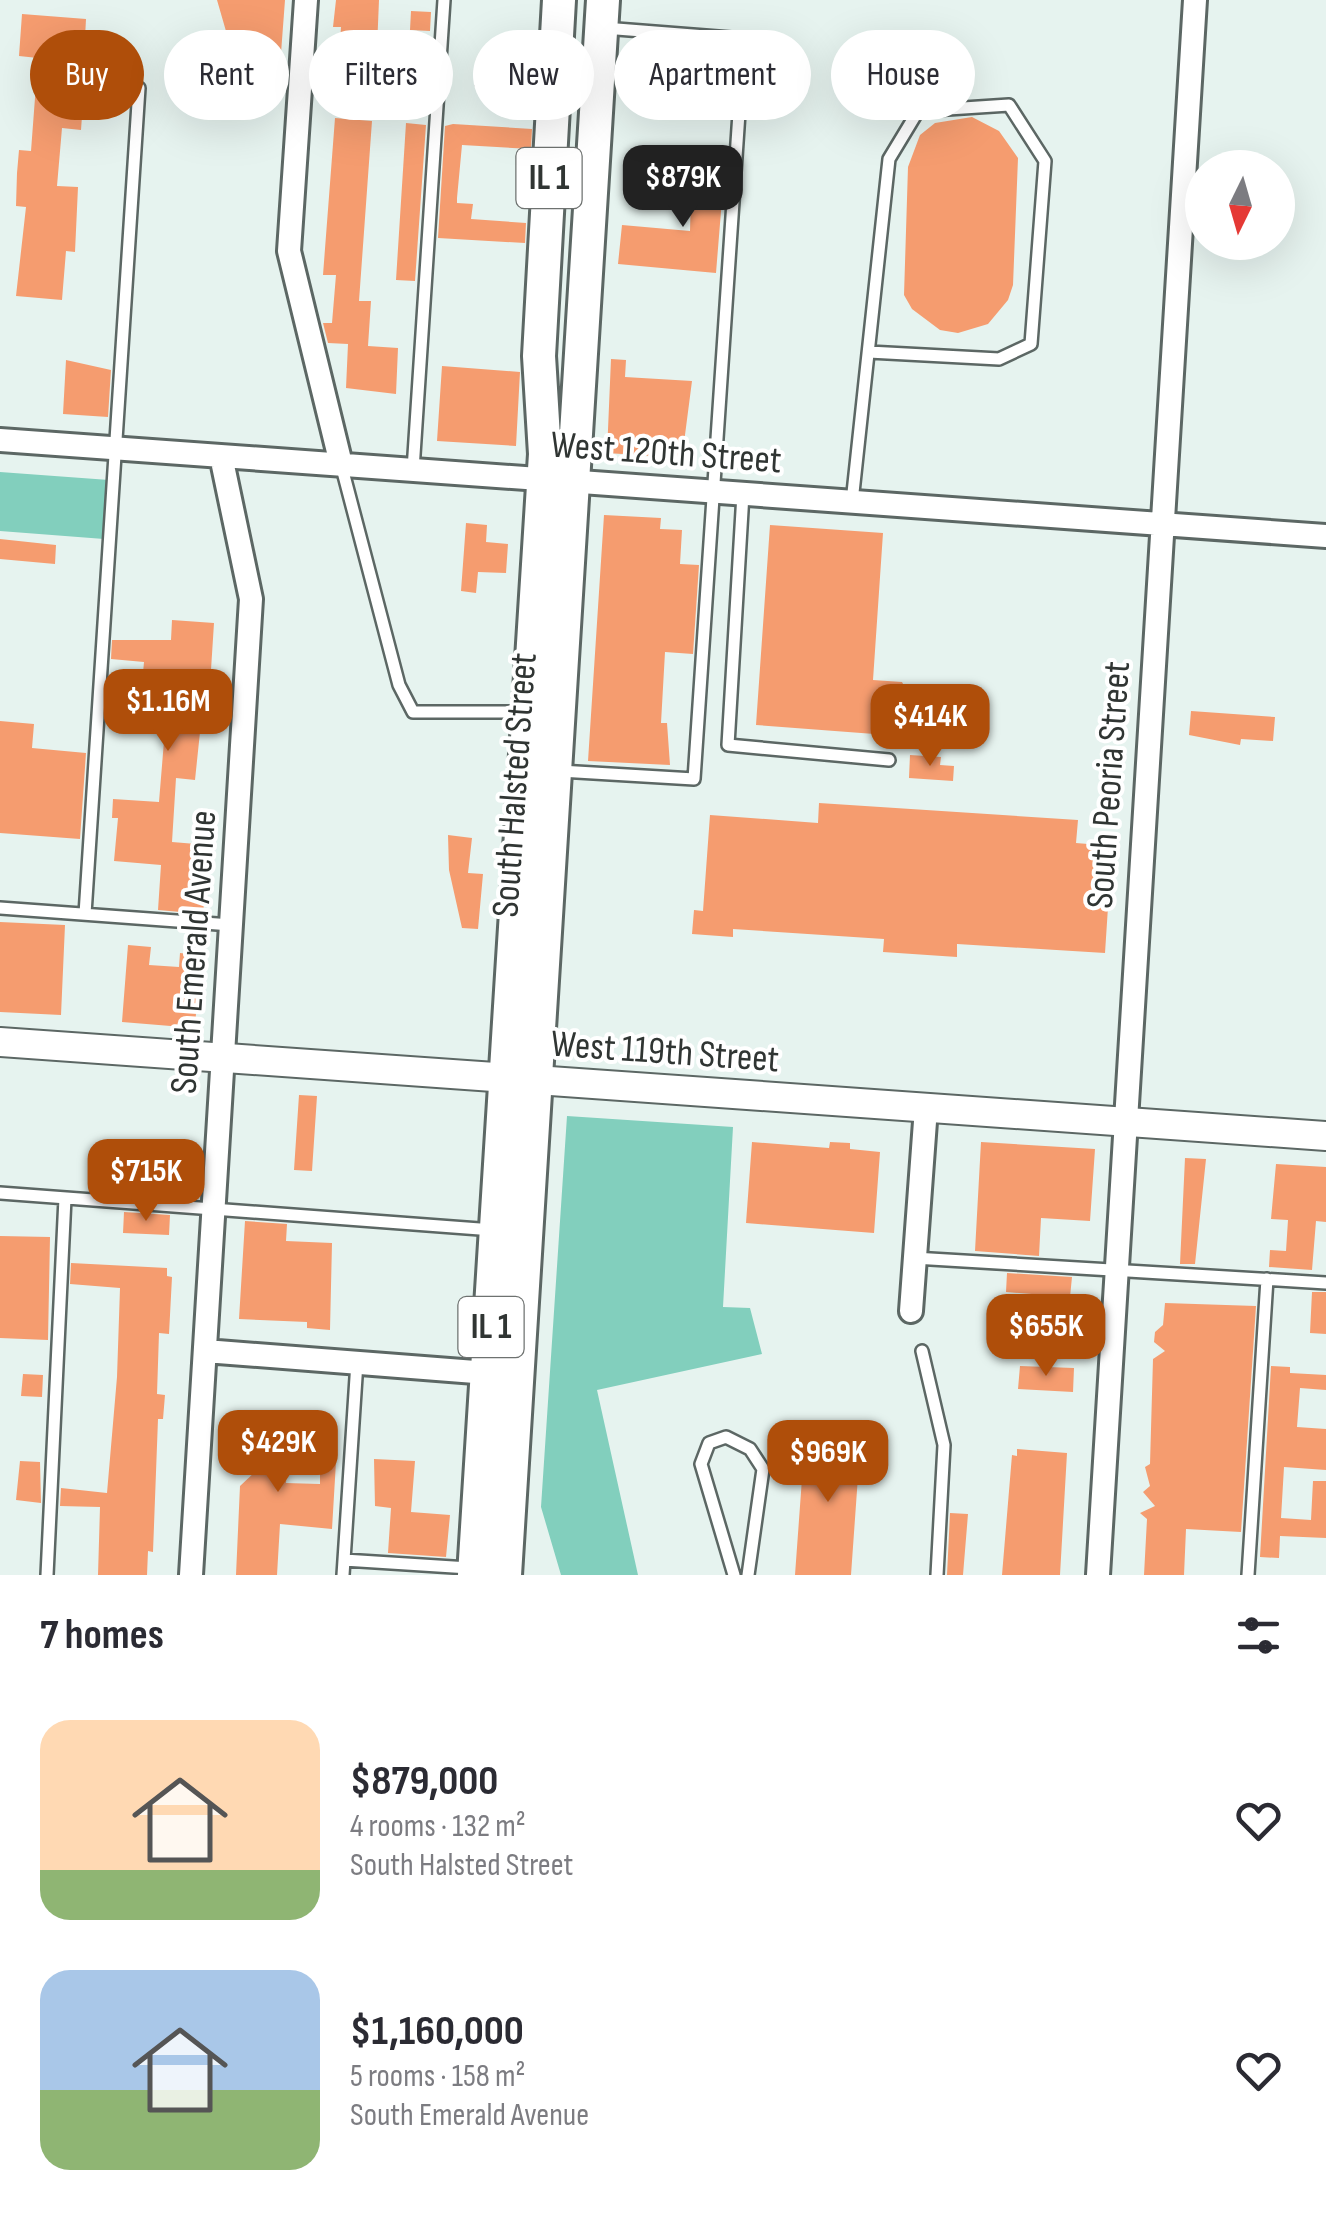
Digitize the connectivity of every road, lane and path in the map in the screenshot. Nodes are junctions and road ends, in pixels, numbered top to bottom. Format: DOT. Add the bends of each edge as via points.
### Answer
graph roads {
  1 [pos="306,0"];
  2 [pos="444,0"];
  3 [pos="559,0"];
  4 [pos="1195,0"];
  5 [pos="602,14"];
  6 [pos="557,30"];
  7 [pos="137,120"];
  8 [pos="552,120"];
  9 [pos="868,352"];
  10 [pos="0,440"];
  11 [pos="116,448"];
  12 [pos="220,456"];
  13 [pos="341,464"];
  14 [pos="413,470"];
  15 [pos="559,480"];
  16 [pos="712,492"];
  17 [pos="743,494"];
  18 [pos="852,502"];
  19 [pos="1162,525"];
  20 [pos="1326,536"];
  21 [pos="528,712"];
  22 [pos="888,760"];
  23 [pos="556,770"];
  24 [pos="0,908"];
  25 [pos="84,914"];
  26 [pos="231,925"];
  27 [pos="0,1042"];
  28 [pos="222,1058"];
  29 [pos="521,1080"];
  30 [pos="926,1108"];
  31 [pos="1122,1122"];
  32 [pos="1326,1136"];
  33 [pos="0,1193"];
  34 [pos="65,1198"];
  35 [pos="214,1208"];
  36 [pos="497,1230"];
  37 [pos="914,1258"];
  38 [pos="1114,1270"];
  39 [pos="1268,1280"];
  40 [pos="1326,1283"];
  41 [pos="911,1311"];
  42 [pos="205,1351"];
  43 [pos="922,1351"];
  44 [pos="357,1362"];
  45 [pos="488,1372"];
  46 [pos="344,1560"];
  47 [pos="484,1573"];
  48 [pos="47,1575"];
  49 [pos="191,1575"];
  50 [pos="343,1575"];
  51 [pos="734,1575"];
  52 [pos="748,1575"];
  53 [pos="937,1575"];
  54 [pos="1098,1575"];
  55 [pos="1248,1575"];
  1 -- 13 [label="street" via="289,251"];
  2 -- 14 [label="lane"];
  3 -- 6 [label="main road, South Halsted Street / IL 1"];
  4 -- 19 [label="street, South Peoria Street"];
  5 -- 15 [label="main road, South Halsted Street / IL 1"];
  5 -- 16 [label="lane" via="744,39"];
  7 -- 11 [label="lane"];
  8 -- 15 [label="main road, South Halsted Street / IL 1" via="539,356"];
  9 -- 9 [label="lane" via="889,159 918,111 1008,105 1045,162 1031,344 999,358"];
  9 -- 18 [label="lane"];
  10 -- 11 [label="street, West 120th Street"];
  11 -- 12 [label="street, West 120th Street"];
  11 -- 25 [label="lane"];
  12 -- 13 [label="street, West 120th Street"];
  12 -- 26 [label="street, South Emerald Avenue" via="251,598"];
  13 -- 14 [label="street, West 120th Street"];
  13 -- 21 [label="lane" via="398,685 413,712"];
  14 -- 15 [label="street, West 120th Street"];
  15 -- 16 [label="street, West 120th Street"];
  15 -- 21 [label="main road, South Halsted Street / IL 1"];
  15 -- 23 [label="main road, South Halsted Street / IL 1"];
  16 -- 17 [label="street, West 120th Street"];
  16 -- 23 [label="lane" via="694,780"];
  17 -- 18 [label="street, West 120th Street"];
  17 -- 22 [label="lane" via="728,745"];
  18 -- 19 [label="street, West 120th Street"];
  19 -- 20 [label="street, West 120th Street"];
  19 -- 31 [label="street, South Peoria Street"];
  21 -- 29 [label="main road, South Halsted Street / IL 1"];
  23 -- 29 [label="main road, South Halsted Street / IL 1"];
  24 -- 25 [label="lane"];
  25 -- 26 [label="lane"];
  26 -- 28 [label="street, South Emerald Avenue"];
  27 -- 28 [label="street, West 119th Street"];
  28 -- 29 [label="street, West 119th Street"];
  28 -- 35 [label="street, South Emerald Avenue"];
  29 -- 30 [label="street, West 119th Street"];
  29 -- 36 [label="main road, South Halsted Street / IL 1"];
  29 -- 47 [label="main road, South Halsted Street / IL 1"];
  30 -- 31 [label="street, West 119th Street"];
  30 -- 37 [label="street"];
  31 -- 32 [label="street, West 119th Street"];
  31 -- 38 [label="street, South Peoria Street"];
  33 -- 34 [label="lane"];
  34 -- 35 [label="lane"];
  34 -- 48 [label="lane"];
  35 -- 36 [label="lane"];
  35 -- 42 [label="street, South Emerald Avenue"];
  36 -- 45 [label="main road, South Halsted Street / IL 1"];
  37 -- 38 [label="lane"];
  37 -- 41 [label="street"];
  38 -- 39 [label="lane"];
  38 -- 54 [label="street, South Peoria Street"];
  39 -- 40 [label="lane"];
  39 -- 55 [label="lane"];
  42 -- 44 [label="street"];
  42 -- 49 [label="street, South Emerald Avenue"];
  43 -- 53 [label="lane" via="944,1444"];
  44 -- 45 [label="street"];
  44 -- 46 [label="lane"];
  45 -- 47 [label="main road, South Halsted Street / IL 1"];
  46 -- 47 [label="lane"];
  46 -- 50 [label="lane"];
  51 -- 52 [label="lane" via="700,1464 709,1443 726,1436 750,1449 763,1469"];
}
